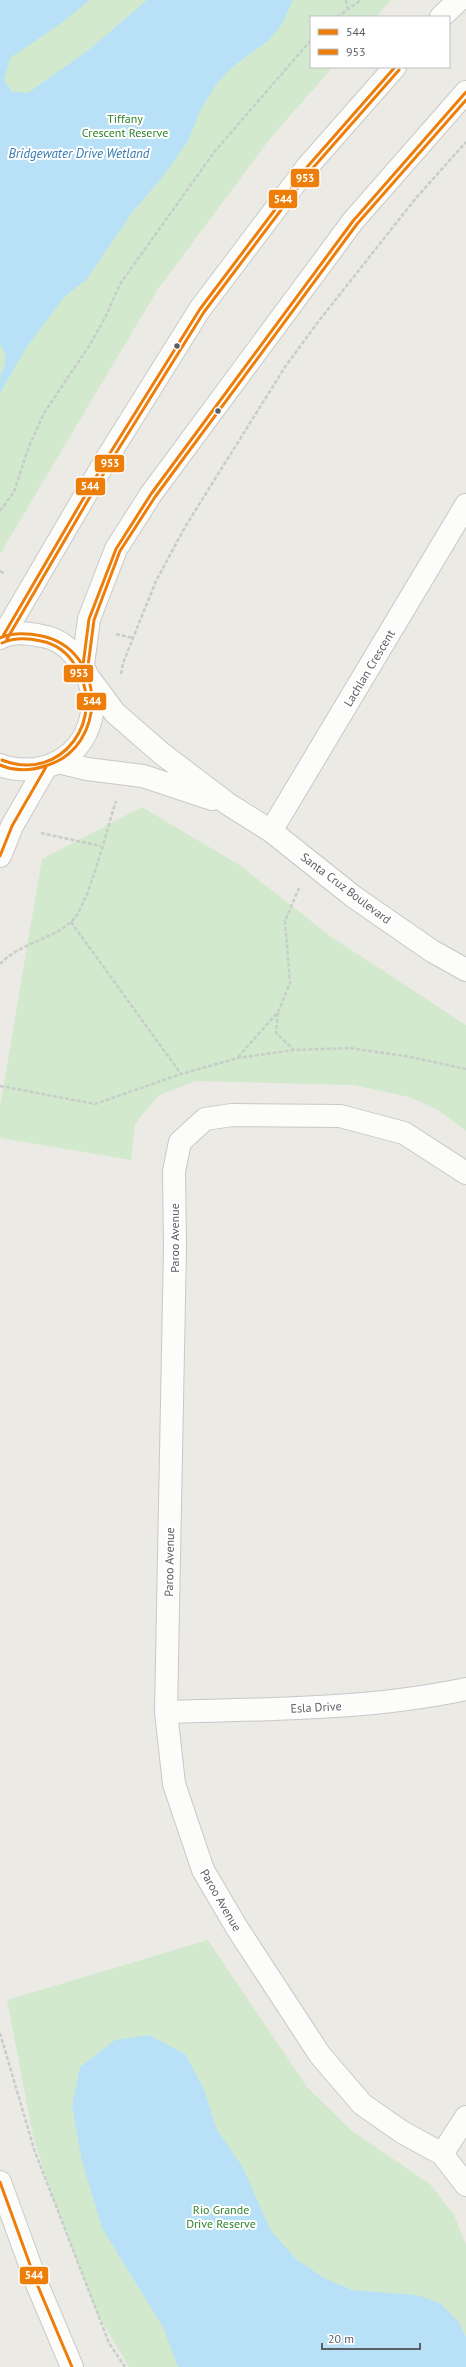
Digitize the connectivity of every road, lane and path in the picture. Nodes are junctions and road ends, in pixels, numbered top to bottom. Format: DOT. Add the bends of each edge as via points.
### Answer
graph roads {
  1 [pos="346,0"];
  2 [pos="361,0"];
  3 [pos="458,0"];
  4 [pos="347,8"];
  5 [pos="338,16"];
  6 [pos="442,16"];
  7 [pos="310,41"];
  8 [pos="394,68"];
  9 [pos="466,92"];
  10 [pos="466,142"];
  11 [pos="466,505"];
  12 [pos="0,511"];
  13 [pos="2,637"];
  14 [pos="86,671"];
  15 [pos="120,681"];
  16 [pos="52,764"];
  17 [pos="0,765"];
  18 [pos="124,774"];
  19 [pos="228,804"];
  20 [pos="12,826"];
  21 [pos="271,831"];
  22 [pos="101,846"];
  23 [pos="0,856"];
  24 [pos="317,866"];
  25 [pos="71,922"];
  26 [pos="0,964"];
  27 [pos="466,970"];
  28 [pos="278,1012"];
  29 [pos="294,1050"];
  30 [pos="238,1058"];
  31 [pos="466,1069"];
  32 [pos="181,1074"];
  33 [pos="0,1086"];
  34 [pos="466,1173"];
  35 [pos="466,1689"];
  36 [pos="166,1712"];
  37 [pos="0,2033"];
  38 [pos="466,2117"];
  39 [pos="442,2154"];
  40 [pos="0,2182"];
  41 [pos="466,2185"];
  42 [pos="72,2367"];
  43 [pos="126,2367"];
  1 -- 4 [label="path"];
  2 -- 4 [label="path"];
  3 -- 6 [label="street"];
  4 -- 5 [label="path"];
  7 -- 12 [label="path" via="215,151 120,284 91,343 44,412 14,492"];
  8 -- 13 [label="street" via="308,166 200,309 107,458"];
  9 -- 14 [label="street" via="352,221 151,494 116,549 89,619"];
  10 -- 15 [label="path" via="416,198 285,367 185,527 160,575 123,663"];
  11 -- 21 [label="street, Lachlan Crescent"];
  13 -- 14 [label="street, Santa Cruz Boulevard" via="26,633 48,637 68,648"];
  14 -- 16 [label="street" via="94,702 90,726 77,747"];
  14 -- 19 [label="street, Santa Cruz Boulevard" via="115,713 161,753"];
  16 -- 17 [label="street" via="26,770"];
  16 -- 18 [label="street, Santa Cruz Boulevard"];
  16 -- 20 [label="street"];
  18 -- 19 [label="street, Santa Cruz Boulevard" via="143,776"];
  18 -- 22 [label="path"];
  19 -- 21 [label="street, Santa Cruz Boulevard"];
  20 -- 22 [label="path"];
  20 -- 23 [label="street"];
  21 -- 24 [label="street, Santa Cruz Boulevard"];
  22 -- 25 [label="path" via="85,900"];
  24 -- 27 [label="street, Santa Cruz Boulevard" via="354,897 432,951"];
  24 -- 28 [label="path" via="300,886 285,921 290,983"];
  25 -- 26 [label="path" via="8,956"];
  25 -- 32 [label="path"];
  28 -- 29 [label="path" via="276,1033"];
  28 -- 30 [label="path"];
  29 -- 30 [label="path"];
  29 -- 31 [label="path" via="349,1048 405,1056"];
  30 -- 32 [label="path"];
  32 -- 33 [label="path" via="95,1104"];
  34 -- 36 [label="street, Paroo Avenue" via="404,1134 340,1116 232,1115 212,1118 206,1119 180,1142 174,1171 175,1247"];
  35 -- 36 [label="street, Esla Drive" via="433,1696 329,1708"];
  36 -- 39 [label="street, Paroo Avenue" via="174,1784 203,1870 237,1928 320,2056 362,2104 402,2132"];
  37 -- 43 [label="path" via="34,2149 109,2343"];
  38 -- 39 [label="street"];
  39 -- 41 [label="street, Paroo Avenue"];
  40 -- 42 [label="street" via="37,2284"];
}
